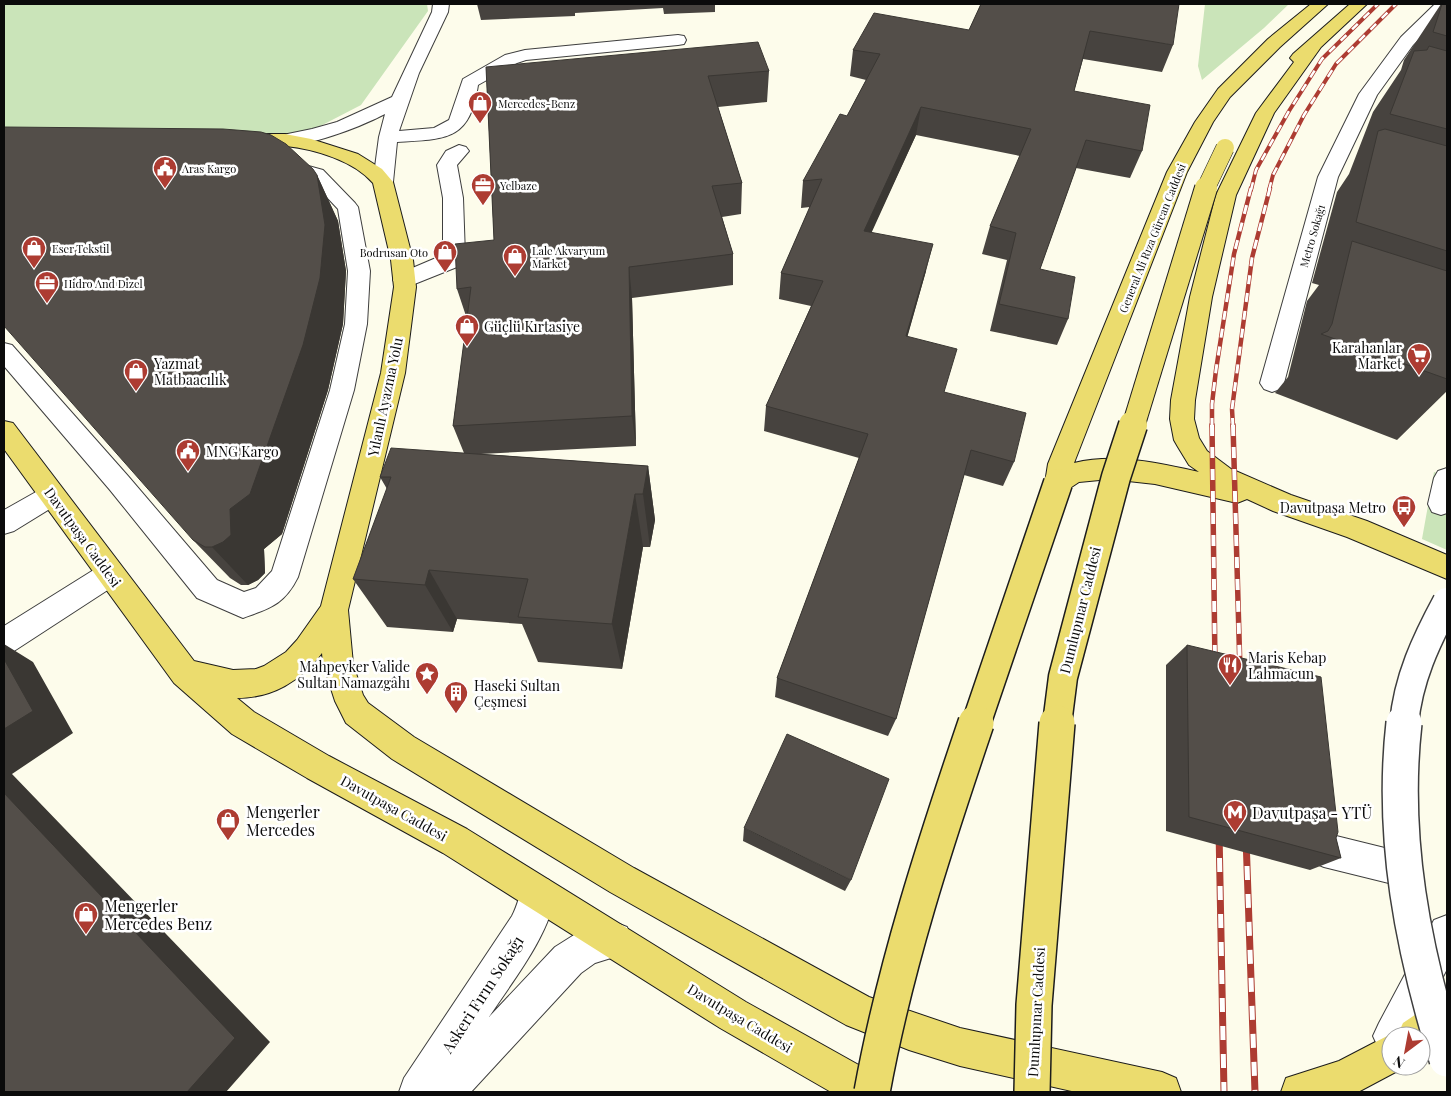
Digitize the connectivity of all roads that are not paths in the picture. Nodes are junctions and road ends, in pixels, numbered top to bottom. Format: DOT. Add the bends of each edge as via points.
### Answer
graph roads {
  1 [pos="441,4"];
  2 [pos="1320,4"];
  3 [pos="1359,4"];
  4 [pos="1444,4"];
  5 [pos="678,40"];
  6 [pos="1313,47"];
  7 [pos="399,100"];
  8 [pos="1253,101"];
  9 [pos="388,137"];
  10 [pos="224,139"];
  11 [pos="285,140"];
  12 [pos="1230,140"];
  13 [pos="459,151"];
  14 [pos="258,164"];
  15 [pos="383,182"];
  16 [pos="404,280"];
  17 [pos="4,351"];
  18 [pos="1272,383"];
  19 [pos="4,430"];
  20 [pos="1447,478"];
  21 [pos="1058,483"];
  22 [pos="52,495"];
  23 [pos="1282,503"];
  24 [pos="1441,504"];
  25 [pos="4,523"];
  26 [pos="1447,567"];
  27 [pos="110,574"];
  28 [pos="1447,602"];
  29 [pos="334,610"];
  30 [pos="4,642"];
  31 [pos="185,673"];
  32 [pos="1324,850"];
  33 [pos="1405,870"];
  34 [pos="537,892"];
  35 [pos="1447,933"];
  36 [pos="614,940"];
  37 [pos="1447,1014"];
  38 [pos="1399,1026"];
  39 [pos="1430,1026"];
  40 [pos="1381,1052"];
  41 [pos="1447,1059"];
  42 [pos="418,1092"];
  43 [pos="445,1092"];
  44 [pos="870,1092"];
  45 [pos="1032,1092"];
  46 [pos="1162,1092"];
  47 [pos="1300,1092"];
  1 -- 7 [label="street"];
  2 -- 21 [label="main road, General Ali Rıza Gürcan Caddesi" via="1274,43 1224,93 1204,122 1177,172 1062,464"];
  3 -- 6 [label="main road"];
  4 -- 18 [label="street, Metro Sokağı" via="1430,28 1406,40 1338,180 1307,292"];
  5 -- 9 [label="street" via="546,52 511,59 469,83 456,125 440,132"];
  6 -- 8 [label="main road" via="1270,82"];
  6 -- 23 [label="main road" via="1265,113 1226,194 1201,298 1183,400 1182,419 1187,440 1198,458 1222,476"];
  7 -- 9 [label="street"];
  7 -- 11 [label="street" via="320,134"];
  9 -- 15 [label="street"];
  10 -- 11 [label="main road"];
  11 -- 15 [label="main road" via="351,158"];
  12 -- 45 [label="main road, Dumlupınar Caddesi, bridge" via="1204,192 1116,477 1063,677 1054,745 1034,1005"];
  13 -- 16 [label="street" via="447,165 453,198 454,256 449,262"];
  14 -- 17 [label="street" via="286,165 316,174 348,207 359,271 356,324 342,390 284,577 266,597 243,605 207,589"];
  15 -- 16 [label="main road, Yılanlı Ayazma Yolu"];
  16 -- 29 [label="main road, Yılanlı Ayazma Yolu" via="393,373"];
  19 -- 22 [label="main road, Davutpaşa Caddesi"];
  20 -- 24 [label="street"];
  21 -- 23 [label="main road" via="1074,473 1094,468 1143,471"];
  21 -- 44 [label="main road, bridge" via="914,911"];
  22 -- 25 [label="street"];
  22 -- 27 [label="main road, Davutpaşa Caddesi"];
  23 -- 26 [label="main road" via="1358,529"];
  27 -- 30 [label="street"];
  27 -- 31 [label="main road, Davutpaşa Caddesi"];
  28 -- 33 [label="street, bridge" via="1427,638 1408,690 1399,758 1400,836"];
  29 -- 31 [label="main road" via="305,655 289,669 262,682 240,684"];
  29 -- 46 [label="main road" via="340,670 357,712 403,748 622,880 859,1012 960,1047"];
  31 -- 34 [label="main road, Davutpaşa Caddesi" via="230,712 267,738 455,841"];
  32 -- 33 [label="street"];
  33 -- 41 [label="street, bridge" via="1412,924"];
  34 -- 36 [label="main road, Davutpaşa Caddesi"];
  34 -- 42 [label="street, Askeri Fırın Sokağı" via="534,911 525,929"];
  35 -- 38 [label="street"];
  36 -- 43 [label="street, Askeri Fırın Sokağı" via="587,948 568,960"];
  36 -- 44 [label="main road, Davutpaşa Caddesi" via="733,1015"];
  37 -- 39 [label="main road"];
  40 -- 47 [label="main road" via="1346,1078"];
}
